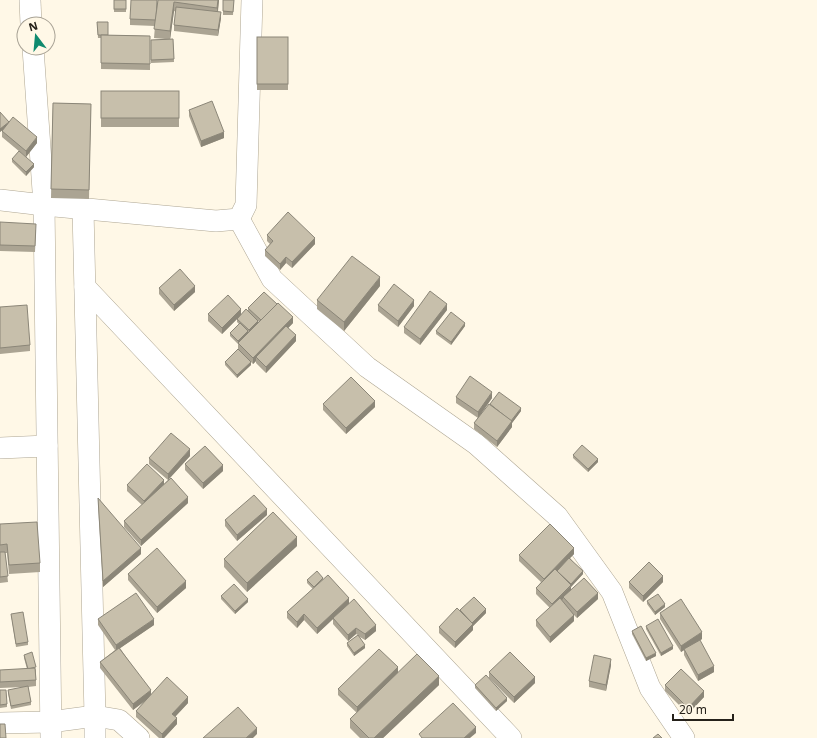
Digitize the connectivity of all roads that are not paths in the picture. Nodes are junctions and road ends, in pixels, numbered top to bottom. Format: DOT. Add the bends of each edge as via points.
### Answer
graph roads {
  1 [pos="30,0"];
  2 [pos="252,0"];
  3 [pos="31,16"];
  4 [pos="34,56"];
  5 [pos="0,200"];
  6 [pos="44,205"];
  7 [pos="83,209"];
  8 [pos="239,219"];
  9 [pos="85,287"];
  10 [pos="47,446"];
  11 [pos="0,448"];
  12 [pos="95,716"];
  13 [pos="0,723"];
  14 [pos="50,730"];
  15 [pos="95,738"];
  16 [pos="138,738"];
  17 [pos="511,738"];
  18 [pos="684,738"];
  1 -- 3 [label="street"];
  2 -- 8 [label="street" via="246,204"];
  4 -- 6 [label="street"];
  5 -- 6 [label="street"];
  6 -- 7 [label="street"];
  6 -- 10 [label="street"];
  7 -- 8 [label="street" via="216,221"];
  7 -- 9 [label="street"];
  8 -- 18 [label="street" via="272,279 283,290 367,368 476,444 557,516 612,592 650,688"];
  9 -- 12 [label="street"];
  9 -- 17 [label="street"];
  10 -- 11 [label="street"];
  10 -- 14 [label="street"];
  12 -- 14 [label="street"];
  12 -- 15 [label="street"];
  12 -- 16 [label="street" via="119,720"];
  13 -- 14 [label="street"];
}
